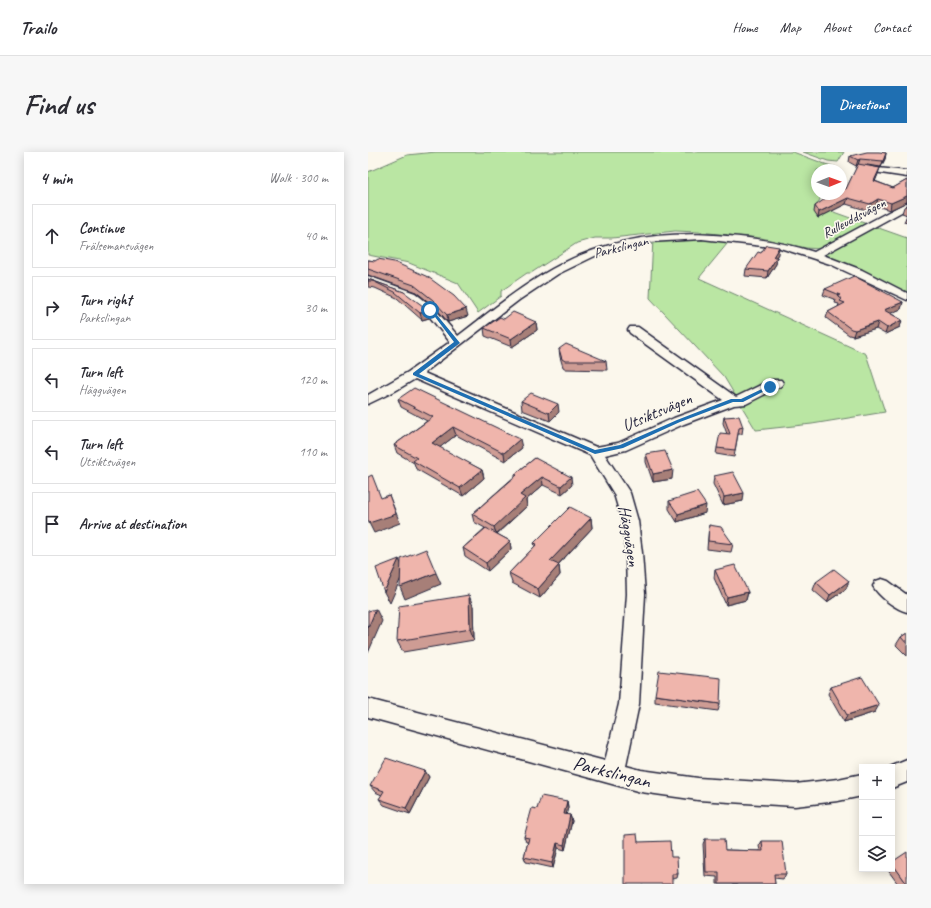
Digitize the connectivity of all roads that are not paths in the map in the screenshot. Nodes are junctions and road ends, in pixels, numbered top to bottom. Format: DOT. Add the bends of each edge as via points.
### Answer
graph roads {
  1 [pos="861,168"];
  2 [pos="907,174"];
  3 [pos="907,205"];
  4 [pos="815,255"];
  5 [pos="368,279"];
  6 [pos="907,297"];
  7 [pos="634,330"];
  8 [pos="457,343"];
  9 [pos="415,374"];
  10 [pos="776,383"];
  11 [pos="368,400"];
  12 [pos="733,400"];
  13 [pos="595,452"];
  14 [pos="882,586"];
  15 [pos="907,605"];
  16 [pos="368,708"];
  17 [pos="907,772"];
  18 [pos="613,774"];
  19 [pos="895,776"];
  20 [pos="859,786"];
  1 -- 2 [label="street"];
  3 -- 4 [label="street, Rulleuddsvägen"];
  4 -- 6 [label="street, Parkslingan" via="863,274"];
  4 -- 8 [label="street, Parkslingan" via="769,242 693,236 651,238 611,246 568,263"];
  5 -- 8 [label="street" via="411,295 430,310"];
  7 -- 12 [label="street, Utsiktsvägen"];
  8 -- 9 [label="street, Parkslingan"];
  9 -- 11 [label="street, Parkslingan"];
  9 -- 13 [label="street"];
  10 -- 12 [label="street, Utsiktsvägen" via="741,401"];
  12 -- 13 [label="street, Utsiktsvägen" via="621,446"];
  13 -- 18 [label="street, Häggvägen" via="622,493 630,521 634,553 636,594 629,704"];
  14 -- 15 [label="street"];
  16 -- 18 [label="street, Parkslingan"];
  17 -- 19 [label="street"];
  18 -- 20 [label="street, Parkslingan" via="641,781 698,789 781,795"];
}
